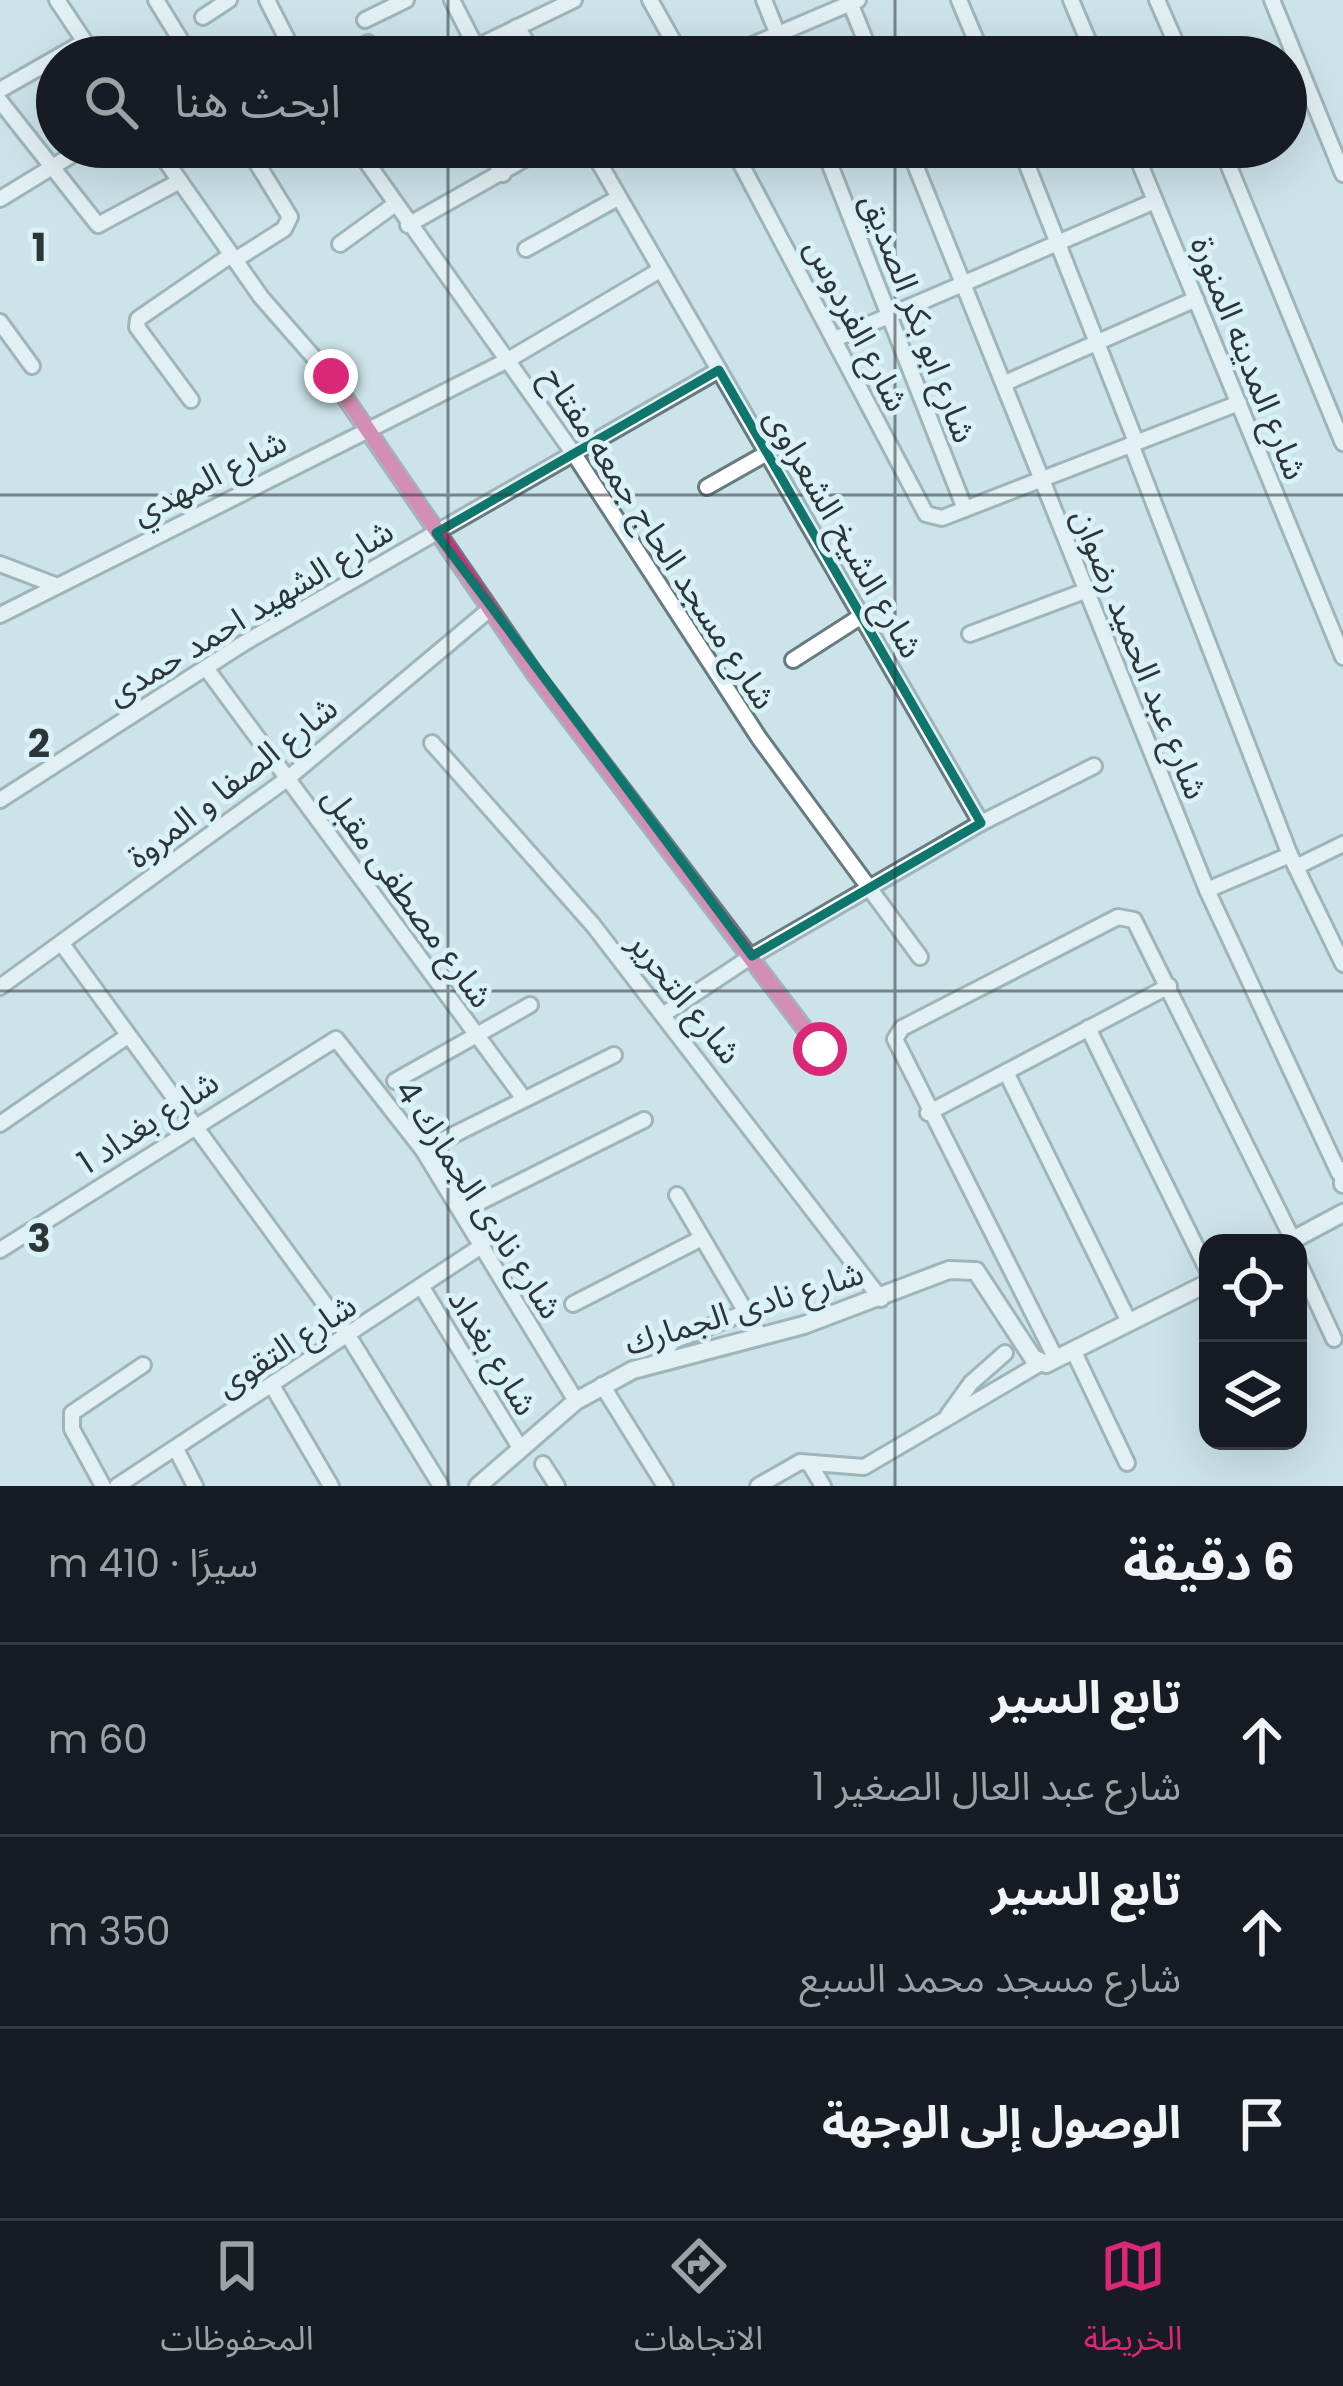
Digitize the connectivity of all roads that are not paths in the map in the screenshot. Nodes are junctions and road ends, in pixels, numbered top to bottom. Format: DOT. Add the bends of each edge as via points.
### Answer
graph roads {
  1 [pos="57,0"];
  2 [pos="156,0"];
  3 [pos="230,0"];
  4 [pos="267,0"];
  5 [pos="406,0"];
  6 [pos="452,0"];
  7 [pos="574,0"];
  8 [pos="650,0"];
  9 [pos="764,0"];
  10 [pos="959,0"];
  11 [pos="1071,0"];
  12 [pos="1157,0"];
  13 [pos="1271,0"];
  14 [pos="852,1"];
  15 [pos="203,17"];
  16 [pos="365,20"];
  17 [pos="517,27"];
  18 [pos="778,35"];
  19 [pos="80,36"];
  20 [pos="178,36"];
  21 [pos="285,36"];
  22 [pos="470,36"];
  23 [pos="499,36"];
  24 [pos="523,36"];
  25 [pos="670,36"];
  26 [pos="864,36"];
  27 [pos="974,36"];
  28 [pos="1086,36"];
  29 [pos="1173,36"];
  30 [pos="1286,36"];
  31 [pos="36,69"];
  32 [pos="1307,87"];
  33 [pos="0,90"];
  34 [pos="0,101"];
  35 [pos="36,145"];
  36 [pos="50,168"];
  37 [pos="54,168"];
  38 [pos="171,168"];
  39 [pos="260,168"];
  40 [pos="370,168"];
  41 [pos="499,168"];
  42 [pos="513,168"];
  43 [pos="602,168"];
  44 [pos="743,168"];
  45 [pos="831,168"];
  46 [pos="917,168"];
  47 [pos="1029,168"];
  48 [pos="1141,168"];
  49 [pos="1230,168"];
  50 [pos="503,174"];
  51 [pos="1343,174"];
  52 [pos="180,181"];
  53 [pos="618,198"];
  54 [pos="0,199"];
  55 [pos="1155,201"];
  56 [pos="394,205"];
  57 [pos="408,225"];
  58 [pos="1060,241"];
  59 [pos="340,244"];
  60 [pos="526,249"];
  61 [pos="233,258"];
  62 [pos="660,270"];
  63 [pos="964,281"];
  64 [pos="1196,299"];
  65 [pos="889,313"];
  66 [pos="0,322"];
  67 [pos="835,339"];
  68 [pos="1097,341"];
  69 [pos="508,360"];
  70 [pos="32,366"];
  71 [pos="719,370"];
  72 [pos="1005,383"];
  73 [pos="191,400"];
  74 [pos="1238,403"];
  75 [pos="365,430"];
  76 [pos="1133,443"];
  77 [pos="1343,443"];
  78 [pos="767,453"];
  79 [pos="576,457"];
  80 [pos="1042,479"];
  81 [pos="707,487"];
  82 [pos="965,509"];
  83 [pos="436,532"];
  84 [pos="0,564"];
  85 [pos="55,585"];
  86 [pos="1085,591"];
  87 [pos="490,610"];
  88 [pos="0,615"];
  89 [pos="860,616"];
  90 [pos="970,634"];
  91 [pos="1343,657"];
  92 [pos="793,660"];
  93 [pos="206,668"];
  94 [pos="432,742"];
  95 [pos="1094,766"];
  96 [pos="287,778"];
  97 [pos="1,798"];
  98 [pos="981,823"];
  99 [pos="1343,844"];
  100 [pos="1293,861"];
  101 [pos="867,890"];
  102 [pos="1207,890"];
  103 [pos="62,944"];
  104 [pos="1339,947"];
  105 [pos="752,956"];
  106 [pos="920,957"];
  107 [pos="1343,964"];
  108 [pos="1169,986"];
  109 [pos="0,987"];
  110 [pos="530,1005"];
  111 [pos="664,1014"];
  112 [pos="1088,1028"];
  113 [pos="476,1035"];
  114 [pos="127,1037"];
  115 [pos="327,1041"];
  116 [pos="820,1049"];
  117 [pos="614,1054"];
  118 [pos="1006,1072"];
  119 [pos="395,1081"];
  120 [pos="524,1100"];
  121 [pos="928,1113"];
  122 [pos="644,1120"];
  123 [pos="0,1124"];
  124 [pos="194,1125"];
  125 [pos="423,1150"];
  126 [pos="1342,1176"];
  127 [pos="677,1195"];
  128 [pos="462,1211"];
  129 [pos="1343,1214"];
  130 [pos="1286,1234"];
  131 [pos="1305,1234"];
  132 [pos="702,1238"];
  133 [pos="483,1245"];
  134 [pos="0,1250"];
  135 [pos="1199,1252"];
  136 [pos="1307,1280"];
  137 [pos="421,1286"];
  138 [pos="1199,1287"];
  139 [pos="881,1299"];
  140 [pos="573,1304"];
  141 [pos="745,1313"];
  142 [pos="1129,1322"];
  143 [pos="760,1336"];
  144 [pos="349,1337"];
  145 [pos="1334,1339"];
  146 [pos="1005,1353"];
  147 [pos="1056,1357"];
  148 [pos="659,1359"];
  149 [pos="143,1365"];
  150 [pos="602,1385"];
  151 [pos="273,1387"];
  152 [pos="576,1402"];
  153 [pos="945,1421"];
  154 [pos="519,1446"];
  155 [pos="176,1449"];
  156 [pos="809,1463"];
  157 [pos="1127,1463"];
  158 [pos="543,1464"];
  159 [pos="853,1471"];
  160 [pos="103,1486"];
  161 [pos="117,1486"];
  162 [pos="194,1486"];
  163 [pos="331,1486"];
  164 [pos="441,1486"];
  165 [pos="478,1486"];
  166 [pos="557,1486"];
  167 [pos="665,1486"];
  168 [pos="758,1486"];
  169 [pos="824,1486"];
  170 [pos="846,1486"];
  1 -- 19 [label="street"];
  2 -- 20 [label="street"];
  3 -- 15 [label="street"];
  4 -- 21 [label="street"];
  5 -- 16 [label="street"];
  6 -- 22 [label="street"];
  7 -- 17 [label="street"];
  8 -- 25 [label="street"];
  9 -- 18 [label="street"];
  10 -- 27 [label="street"];
  11 -- 28 [label="street"];
  12 -- 29 [label="street"];
  13 -- 30 [label="street"];
  14 -- 18 [label="street"];
  14 -- 26 [label="street"];
  17 -- 23 [label="street"];
  17 -- 24 [label="street"];
  31 -- 33 [label="street"];
  32 -- 51 [label="street"];
  34 -- 35 [label="street"];
  36 -- 54 [label="street"];
  37 -- 52 [label="street" via="98,226"];
  38 -- 52 [label="street"];
  39 -- 61 [label="street" via="290,217 284,229"];
  40 -- 56 [label="street, شارع مسجد الحاج جمعه مفتاح"];
  41 -- 50 [label="street"];
  42 -- 50 [label="street"];
  43 -- 53 [label="street, شارع الشيخ الشعراوى"];
  44 -- 67 [label="street, شارع الفردوس"];
  45 -- 65 [label="street, شارع ابو بكر الصديق"];
  46 -- 63 [label="street, شارع عبد الحميد رضوان"];
  47 -- 58 [label="street"];
  48 -- 55 [label="street, شارع المدينه المنورة"];
  49 -- 77 [label="street"];
  50 -- 57 [label="street"];
  52 -- 61 [label="street"];
  53 -- 60 [label="street"];
  53 -- 62 [label="street, شارع الشيخ الشعراوى"];
  55 -- 58 [label="street"];
  55 -- 64 [label="street, شارع المدينه المنورة"];
  56 -- 57 [label="street, شارع مسجد الحاج جمعه مفتاح"];
  56 -- 59 [label="street"];
  57 -- 69 [label="street, شارع مسجد الحاج جمعه مفتاح"];
  58 -- 63 [label="street"];
  58 -- 68 [label="street"];
  61 -- 73 [label="street" via="138,319 136,327"];
  61 -- 75 [label="street"];
  62 -- 69 [label="street"];
  62 -- 71 [label="street, شارع الشيخ الشعراوى"];
  63 -- 65 [label="street"];
  63 -- 72 [label="street, شارع عبد الحميد رضوان"];
  64 -- 68 [label="street"];
  64 -- 74 [label="street, شارع المدينه المنورة"];
  65 -- 67 [label="street"];
  65 -- 82 [label="street, شارع ابو بكر الصديق"];
  66 -- 70 [label="street"];
  67 -- 82 [label="street, شارع الفردوس" via="921,508 942,518"];
  68 -- 72 [label="street"];
  68 -- 76 [label="street"];
  69 -- 75 [label="street, شارع المهدي"];
  69 -- 79 [label="street, شارع مسجد الحاج جمعه مفتاح"];
  71 -- 78 [label="street, شارع الشيخ الشعراوى"];
  71 -- 79 [label="street, شارع الشهيد احمد حمدى"];
  72 -- 80 [label="street, شارع عبد الحميد رضوان"];
  74 -- 76 [label="street"];
  74 -- 91 [label="street, شارع المدينه المنورة"];
  75 -- 83 [label="street"];
  75 -- 85 [label="street, شارع المهدي"];
  76 -- 80 [label="street"];
  76 -- 100 [label="street"];
  78 -- 81 [label="street"];
  78 -- 89 [label="street, شارع الشيخ الشعراوى"];
  79 -- 83 [label="street, شارع الشهيد احمد حمدى"];
  79 -- 101 [label="street, شارع مسجد الحاج جمعه مفتاح"];
  80 -- 82 [label="street"];
  80 -- 86 [label="street, شارع عبد الحميد رضوان"];
  83 -- 87 [label="street"];
  83 -- 93 [label="street, شارع الشهيد احمد حمدى"];
  84 -- 85 [label="street"];
  85 -- 88 [label="street, شارع المهدي"];
  86 -- 90 [label="street"];
  86 -- 102 [label="street, شارع عبد الحميد رضوان"];
  87 -- 96 [label="street, شارع الصفا و المروة"];
  87 -- 105 [label="street"];
  89 -- 92 [label="street"];
  89 -- 98 [label="street, شارع الشيخ الشعراوى"];
  93 -- 96 [label="street, شارع مصطفى مقبل"];
  93 -- 97 [label="street, شارع الشهيد احمد حمدى"];
  94 -- 111 [label="street, شارع التحرير"];
  95 -- 98 [label="street"];
  96 -- 103 [label="street, شارع الصفا و المروة"];
  96 -- 113 [label="street, شارع مصطفى مقبل"];
  98 -- 101 [label="street"];
  99 -- 100 [label="street"];
  100 -- 102 [label="street"];
  100 -- 104 [label="street"];
  101 -- 105 [label="street"];
  101 -- 106 [label="street, شارع مسجد الحاج جمعه مفتاح"];
  102 -- 126 [label="street, شارع عبد الحميد رضوان"];
  103 -- 109 [label="street, شارع الصفا و المروة"];
  103 -- 114 [label="street"];
  104 -- 107 [label="street"];
  105 -- 111 [label="street"];
  105 -- 116 [label="street"];
  108 -- 112 [label="street"];
  108 -- 121 [label="street" via="1124,915 902,1028 894,1046"];
  108 -- 130 [label="street"];
  110 -- 113 [label="street"];
  111 -- 139 [label="street, شارع التحرير"];
  112 -- 118 [label="street"];
  112 -- 135 [label="street"];
  113 -- 119 [label="street"];
  113 -- 120 [label="street, شارع مصطفى مقبل"];
  114 -- 123 [label="street"];
  114 -- 124 [label="street"];
  115 -- 124 [label="street, شارع بغداد 1"];
  115 -- 125 [label="street, شارع نادى الجمارك 4" via="341,1042"];
  117 -- 120 [label="street"];
  118 -- 121 [label="street"];
  118 -- 142 [label="street"];
  120 -- 125 [label="street"];
  121 -- 147 [label="street"];
  122 -- 128 [label="street"];
  124 -- 134 [label="street, شارع بغداد 1"];
  124 -- 144 [label="street"];
  125 -- 128 [label="street, شارع نادى الجمارك 4"];
  127 -- 132 [label="street"];
  128 -- 133 [label="street, شارع نادى الجمارك 4"];
  129 -- 131 [label="street"];
  132 -- 140 [label="street"];
  132 -- 141 [label="street"];
  133 -- 137 [label="street, شارع التقوى"];
  133 -- 152 [label="street, شارع نادى الجمارك 4"];
  136 -- 145 [label="street"];
  137 -- 144 [label="street, شارع التقوى"];
  137 -- 154 [label="street, شارع بغداد"];
  138 -- 142 [label="street"];
  139 -- 143 [label="street, شارع نادى الجمارك"];
  139 -- 147 [label="street, شارع نادى الجمارك" via="949,1270 976,1271"];
  141 -- 143 [label="street"];
  141 -- 148 [label="street" via="682,1336"];
  142 -- 147 [label="street"];
  143 -- 148 [label="street, شارع نادى الجمارك"];
  144 -- 151 [label="street, شارع التقوى"];
  144 -- 164 [label="street"];
  146 -- 153 [label="street"];
  147 -- 153 [label="street"];
  147 -- 157 [label="street"];
  148 -- 150 [label="street, شارع نادى الجمارك"];
  149 -- 160 [label="street" via="72,1414"];
  150 -- 152 [label="street, شارع نادى الجمارك"];
  150 -- 167 [label="street"];
  151 -- 155 [label="street, شارع التقوى"];
  151 -- 163 [label="street"];
  152 -- 154 [label="street, شارع نادى الجمارك"];
  153 -- 159 [label="street"];
  154 -- 165 [label="street, شارع نادى الجمارك"];
  155 -- 161 [label="street, شارع التقوى"];
  155 -- 162 [label="street"];
  156 -- 159 [label="street"];
  156 -- 168 [label="street" via="791,1464"];
  156 -- 169 [label="street"];
  158 -- 166 [label="street"];
  159 -- 170 [label="street"];
}
